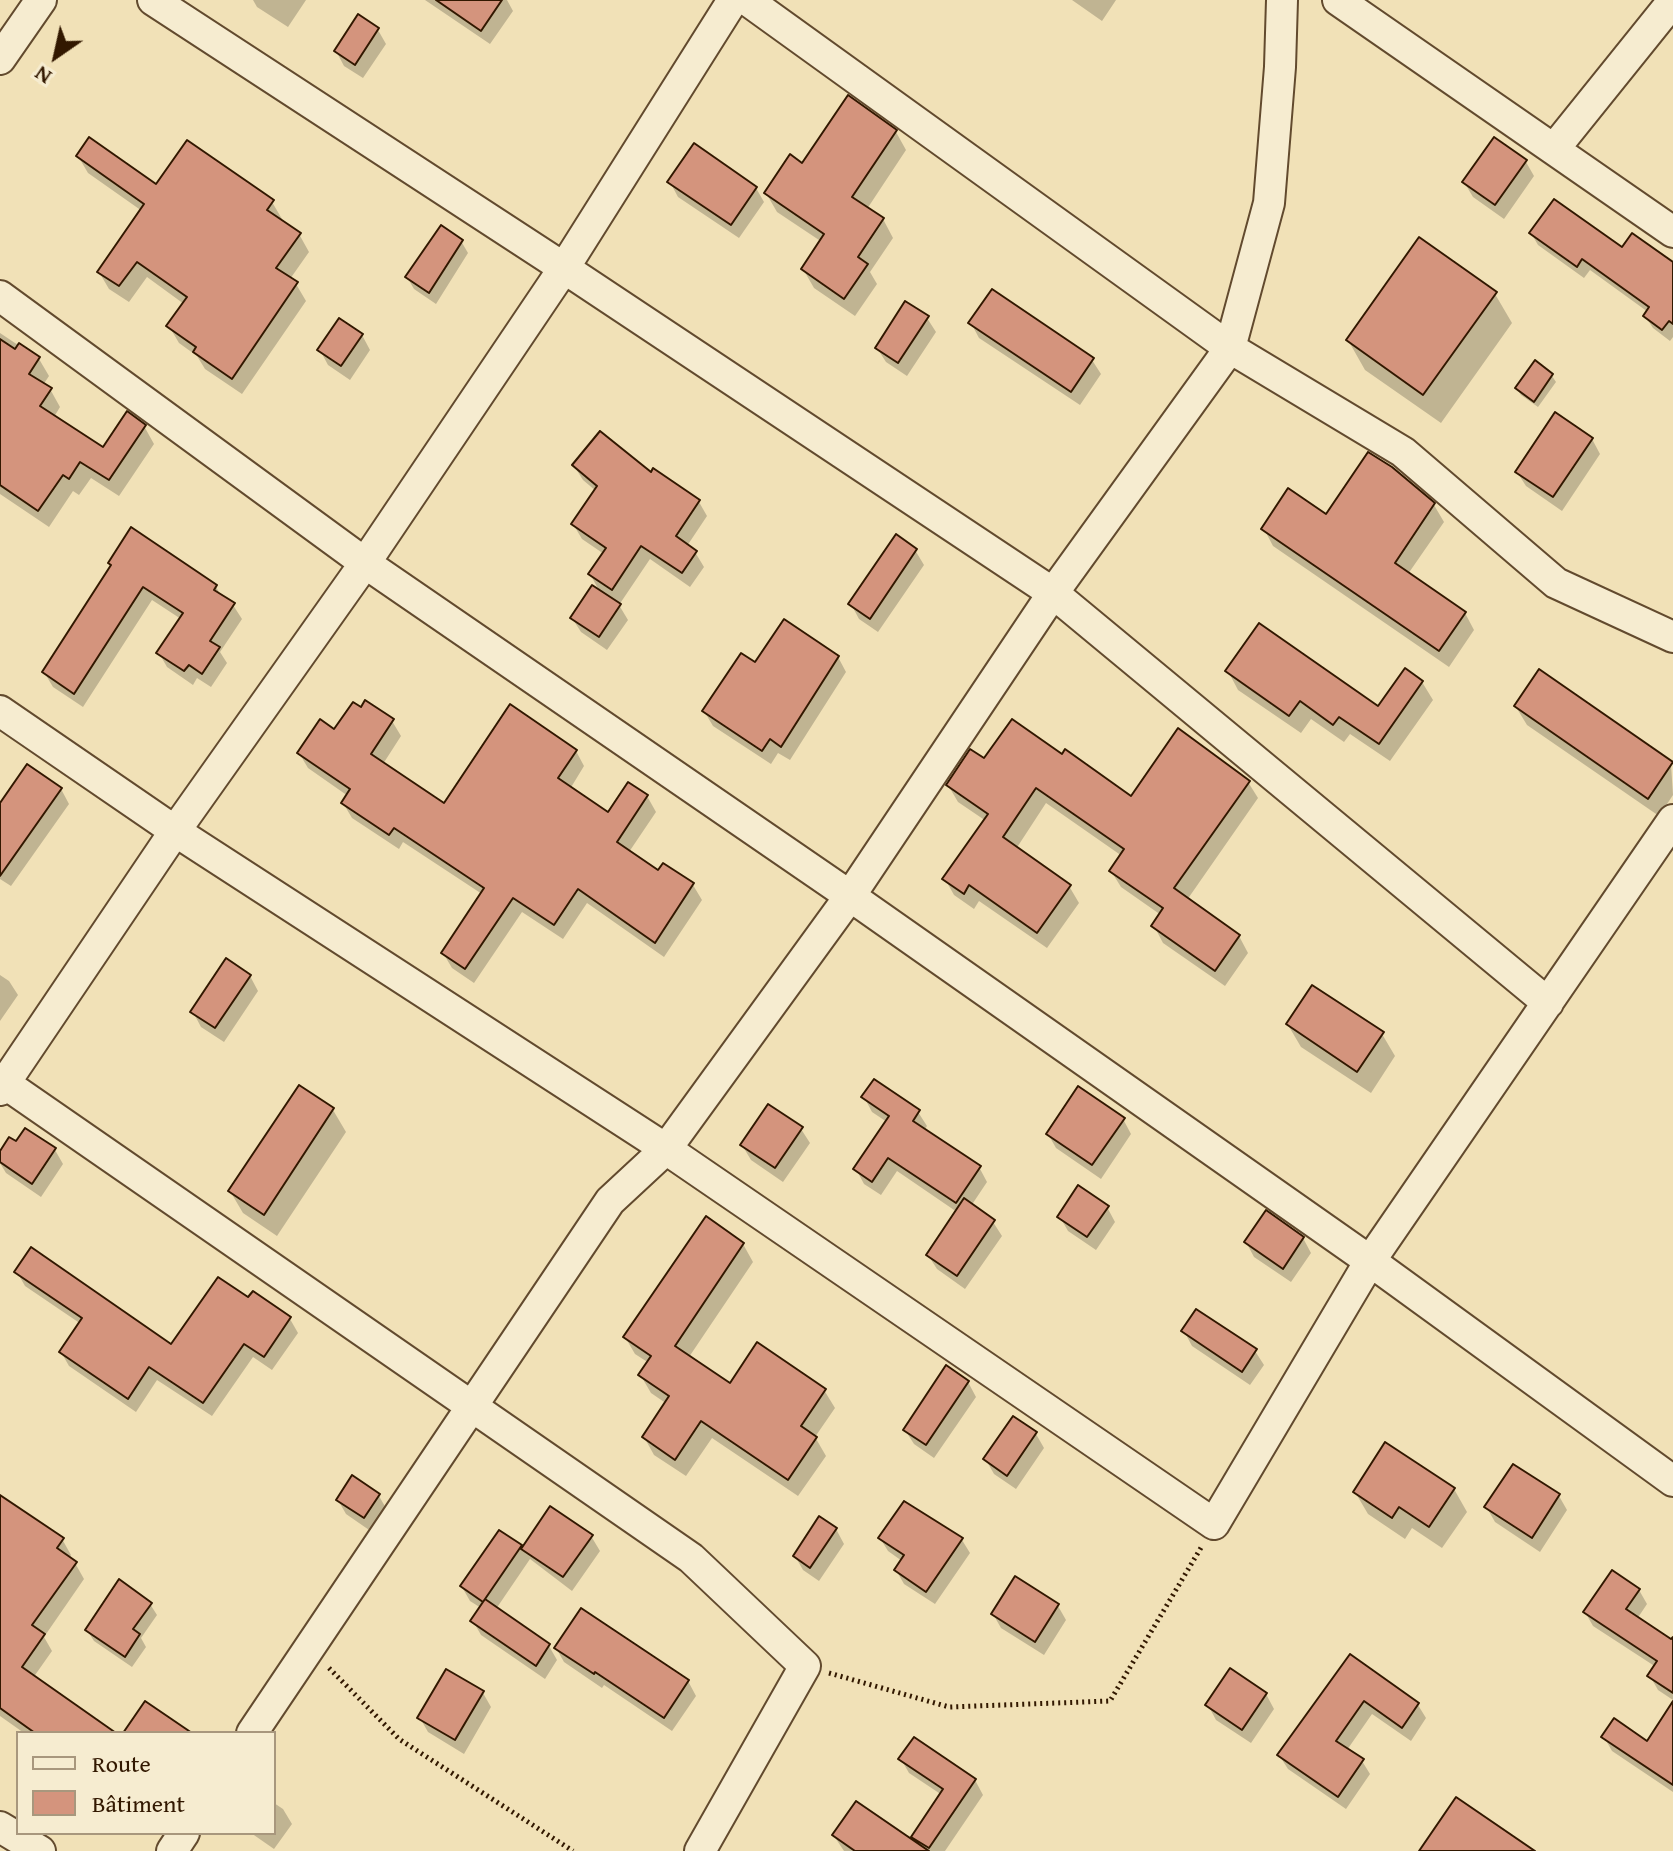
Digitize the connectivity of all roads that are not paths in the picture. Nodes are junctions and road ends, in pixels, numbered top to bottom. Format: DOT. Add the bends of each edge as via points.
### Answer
graph roads {
  1 [pos="41,0"];
  2 [pos="153,0"];
  3 [pos="1282,0"];
  4 [pos="1338,0"];
  5 [pos="747,1"];
  6 [pos="1673,1"];
  7 [pos="0,59"];
  8 [pos="1554,149"];
  9 [pos="1673,232"];
  10 [pos="564,268"];
  11 [pos="0,296"];
  12 [pos="1230,348"];
  13 [pos="365,563"];
  14 [pos="1053,593"];
  15 [pos="1673,637"];
  16 [pos="0,711"];
  17 [pos="1673,820"];
  18 [pos="175,831"];
  19 [pos="850,896"];
  20 [pos="1548,1003"];
  21 [pos="2,1084"];
  22 [pos="666,1149"];
  23 [pos="1370,1261"];
  24 [pos="473,1407"];
  25 [pos="1673,1481"];
  26 [pos="253,1731"];
  27 [pos="0,1827"];
  28 [pos="40,1851"];
  29 [pos="700,1851"];
  1 -- 7 [label="street"];
  2 -- 10 [label="street"];
  3 -- 12 [label="street" via="1269,203"];
  4 -- 8 [label="street"];
  5 -- 10 [label="street"];
  5 -- 12 [label="street"];
  6 -- 8 [label="street"];
  8 -- 9 [label="street"];
  10 -- 13 [label="street"];
  10 -- 14 [label="street"];
  11 -- 13 [label="street"];
  12 -- 14 [label="street"];
  12 -- 15 [label="street" via="1403,452 1556,583"];
  13 -- 18 [label="street"];
  13 -- 19 [label="street"];
  14 -- 19 [label="street"];
  14 -- 20 [label="street"];
  16 -- 18 [label="street"];
  17 -- 20 [label="street"];
  18 -- 21 [label="street"];
  18 -- 22 [label="street"];
  19 -- 22 [label="street"];
  19 -- 23 [label="street"];
  20 -- 23 [label="street"];
  21 -- 24 [label="street"];
  22 -- 23 [label="street" via="1214,1524"];
  22 -- 24 [label="street" via="610,1201"];
  23 -- 25 [label="street"];
  24 -- 26 [label="street"];
  24 -- 29 [label="street" via="691,1558 805,1666"];
  27 -- 28 [label="street"];
}
